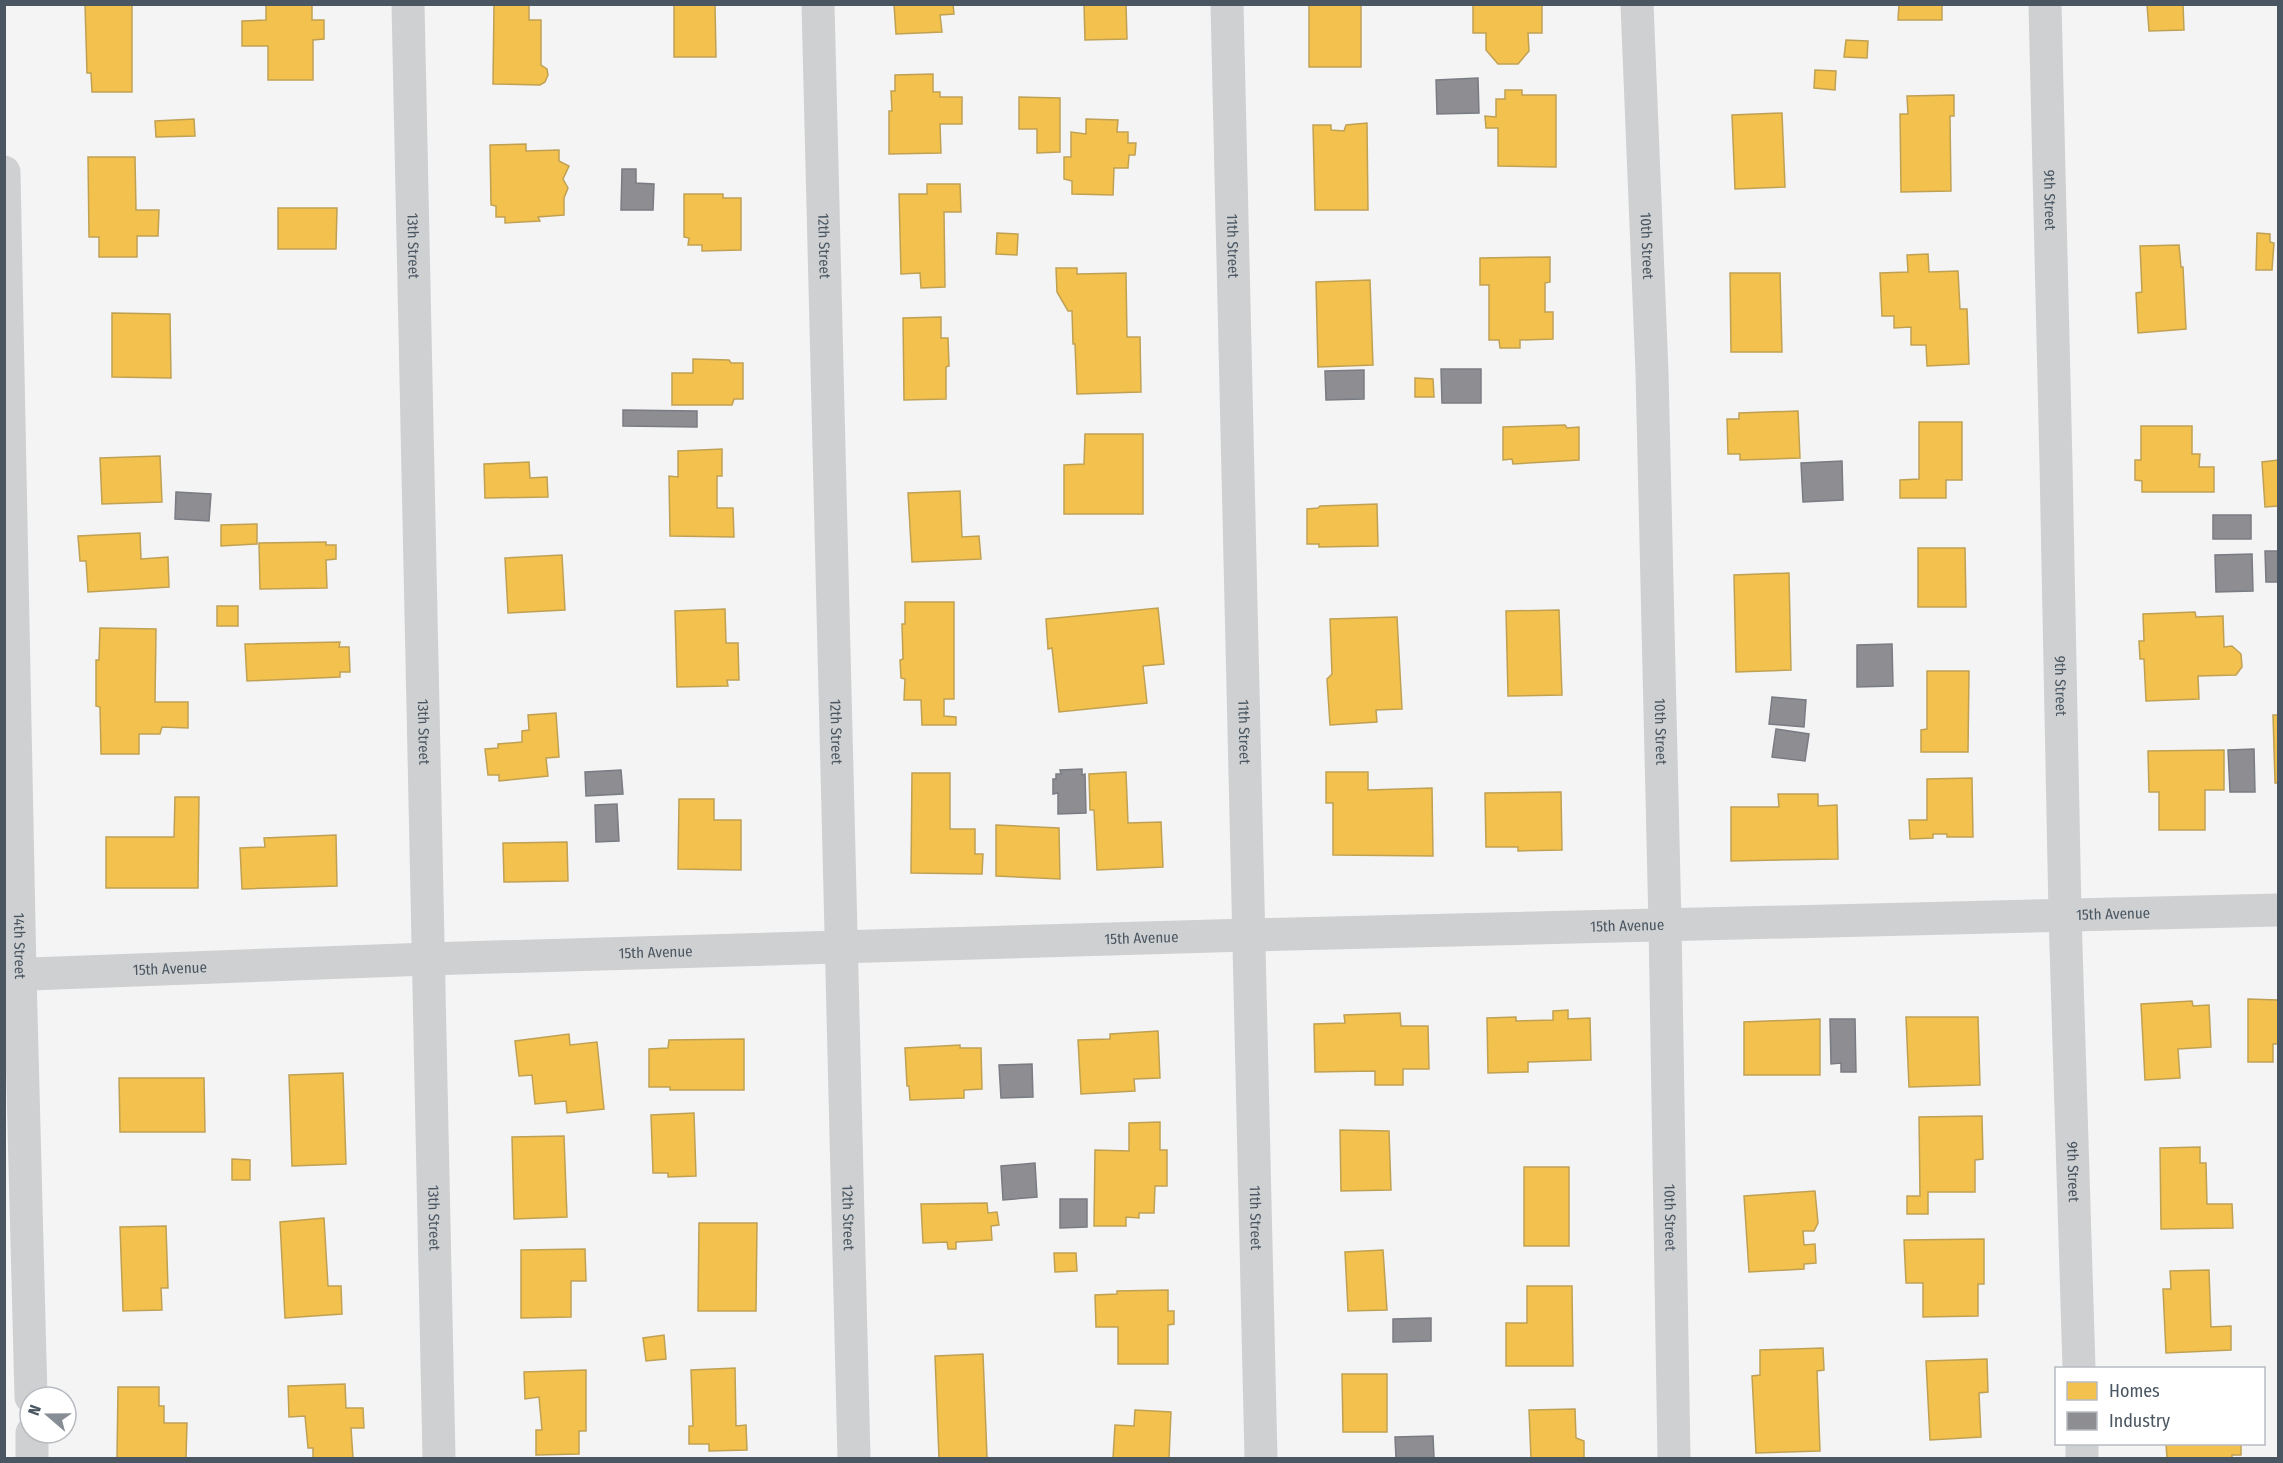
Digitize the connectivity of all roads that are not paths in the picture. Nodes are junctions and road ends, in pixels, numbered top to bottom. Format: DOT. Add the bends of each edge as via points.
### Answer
graph roads {
  1 [pos="408,4"];
  2 [pos="818,4"];
  3 [pos="1227,4"];
  4 [pos="1637,4"];
  5 [pos="2044,4"];
  6 [pos="4,172"];
  7 [pos="2278,910"];
  8 [pos="2065,914"];
  9 [pos="1665,924"];
  10 [pos="1248,935"];
  11 [pos="843,949"];
  12 [pos="428,959"];
  13 [pos="12,974"];
  14 [pos="2079,1367"];
  15 [pos="30,1385"];
  16 [pos="439,1458"];
  17 [pos="854,1458"];
  18 [pos="1262,1458"];
  19 [pos="1674,1458"];
  1 -- 12 [label="street, 13th Street"];
  2 -- 11 [label="street, 12th Street"];
  3 -- 10 [label="street, 11th Street"];
  4 -- 9 [label="street, 10th Street" via="1652,372"];
  5 -- 8 [label="street, 9th Street"];
  6 -- 13 [label="street, 14th Street"];
  7 -- 8 [label="street, 15th Avenue"];
  8 -- 9 [label="street, 15th Avenue"];
  8 -- 14 [label="street, 9th Street"];
  9 -- 10 [label="street, 15th Avenue"];
  9 -- 19 [label="street, 10th Street"];
  10 -- 11 [label="street, 15th Avenue"];
  10 -- 18 [label="street, 11th Street"];
  11 -- 12 [label="street, 15th Avenue"];
  11 -- 17 [label="street, 12th Street"];
  12 -- 13 [label="street, 15th Avenue"];
  12 -- 16 [label="street, 13th Street"];
  13 -- 15 [label="street, 14th Street"];
}
